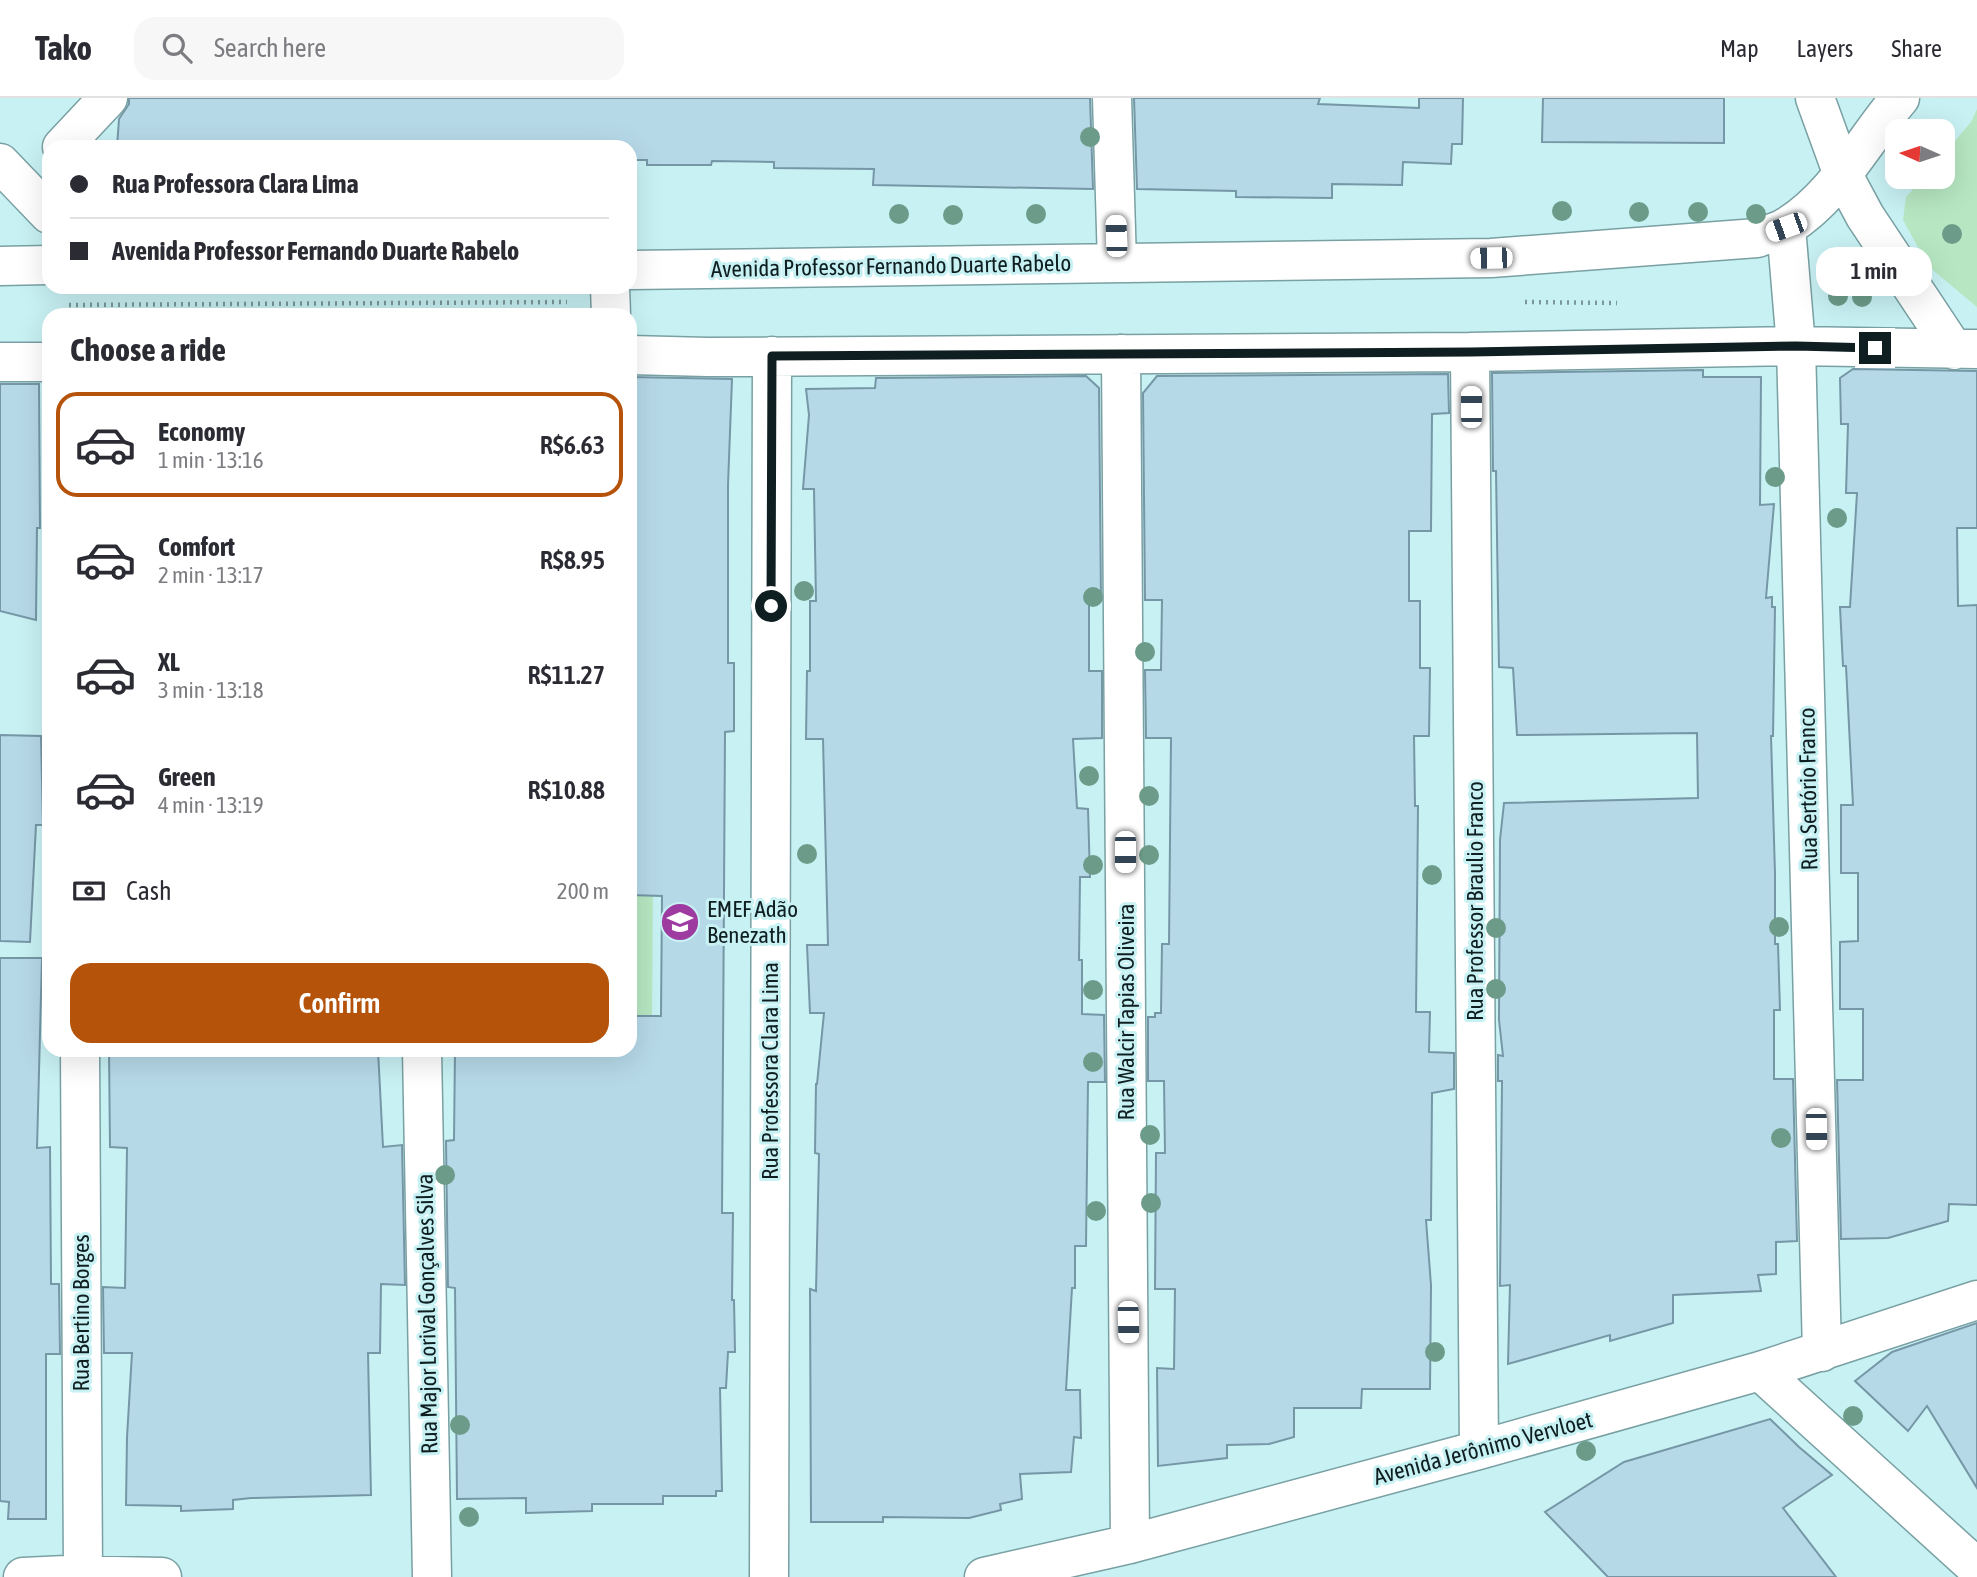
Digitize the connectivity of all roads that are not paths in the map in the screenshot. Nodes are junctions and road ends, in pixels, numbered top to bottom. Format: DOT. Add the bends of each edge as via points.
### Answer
graph roads {
  1 [pos="108,98"];
  2 [pos="1112,98"];
  3 [pos="1815,98"];
  4 [pos="1900,98"];
  5 [pos="69,140"];
  6 [pos="1843,175"];
  7 [pos="1786,227"];
  8 [pos="1117,263"];
  9 [pos="42,265"];
  10 [pos="0,266"];
  11 [pos="637,270"];
  12 [pos="1796,346"];
  13 [pos="1966,349"];
  14 [pos="1471,352"];
  15 [pos="1121,354"];
  16 [pos="637,355"];
  17 [pos="772,356"];
  18 [pos="0,362"];
  19 [pos="42,362"];
  20 [pos="80,1057"];
  21 [pos="422,1057"];
  22 [pos="1977,1300"];
  23 [pos="1822,1352"];
  24 [pos="1760,1371"];
  25 [pos="1479,1450"];
  26 [pos="1130,1544"];
  27 [pos="1977,1568"];
  28 [pos="71,1576"];
  29 [pos="23,1577"];
  30 [pos="162,1577"];
  31 [pos="432,1577"];
  32 [pos="769,1577"];
  33 [pos="984,1577"];
  1 -- 5 [label="street"];
  2 -- 8 [label="street"];
  3 -- 6 [label="street"];
  4 -- 6 [label="street, Avenida Professor Fernando Duarte Rabelo"];
  6 -- 7 [label="street, Avenida Professor Fernando Duarte Rabelo"];
  6 -- 13 [label="street" via="1866,216"];
  7 -- 8 [label="street, Avenida Professor Fernando Duarte Rabelo" via="1757,238 1491,258"];
  7 -- 12 [label="street, Rua Sertório Franco"];
  8 -- 11 [label="street, Avenida Professor Fernando Duarte Rabelo"];
  9 -- 10 [label="street"];
  12 -- 13 [label="street"];
  12 -- 14 [label="street"];
  12 -- 23 [label="street, Rua Sertório Franco"];
  14 -- 15 [label="street"];
  14 -- 25 [label="street, Rua Professor Braulio Franco"];
  15 -- 17 [label="street"];
  15 -- 26 [label="street, Rua Walcir Tapias Oliveira"];
  16 -- 17 [label="street"];
  17 -- 32 [label="street, Rua Professora Clara Lima"];
  18 -- 19 [label="street"];
  20 -- 28 [label="street, Rua Bertino Borges"];
  21 -- 31 [label="street, Rua Major Lorival Gonçalves Silva"];
  22 -- 23 [label="street, Avenida Jerônimo Vervloet"];
  23 -- 24 [label="street, Avenida Jerônimo Vervloet"];
  24 -- 25 [label="street, Avenida Jerônimo Vervloet"];
  24 -- 27 [label="street"];
  25 -- 26 [label="street, Avenida Jerônimo Vervloet"];
  26 -- 33 [label="street, Avenida Jerônimo Vervloet"];
  28 -- 29 [label="street"];
  28 -- 30 [label="street"];
}
